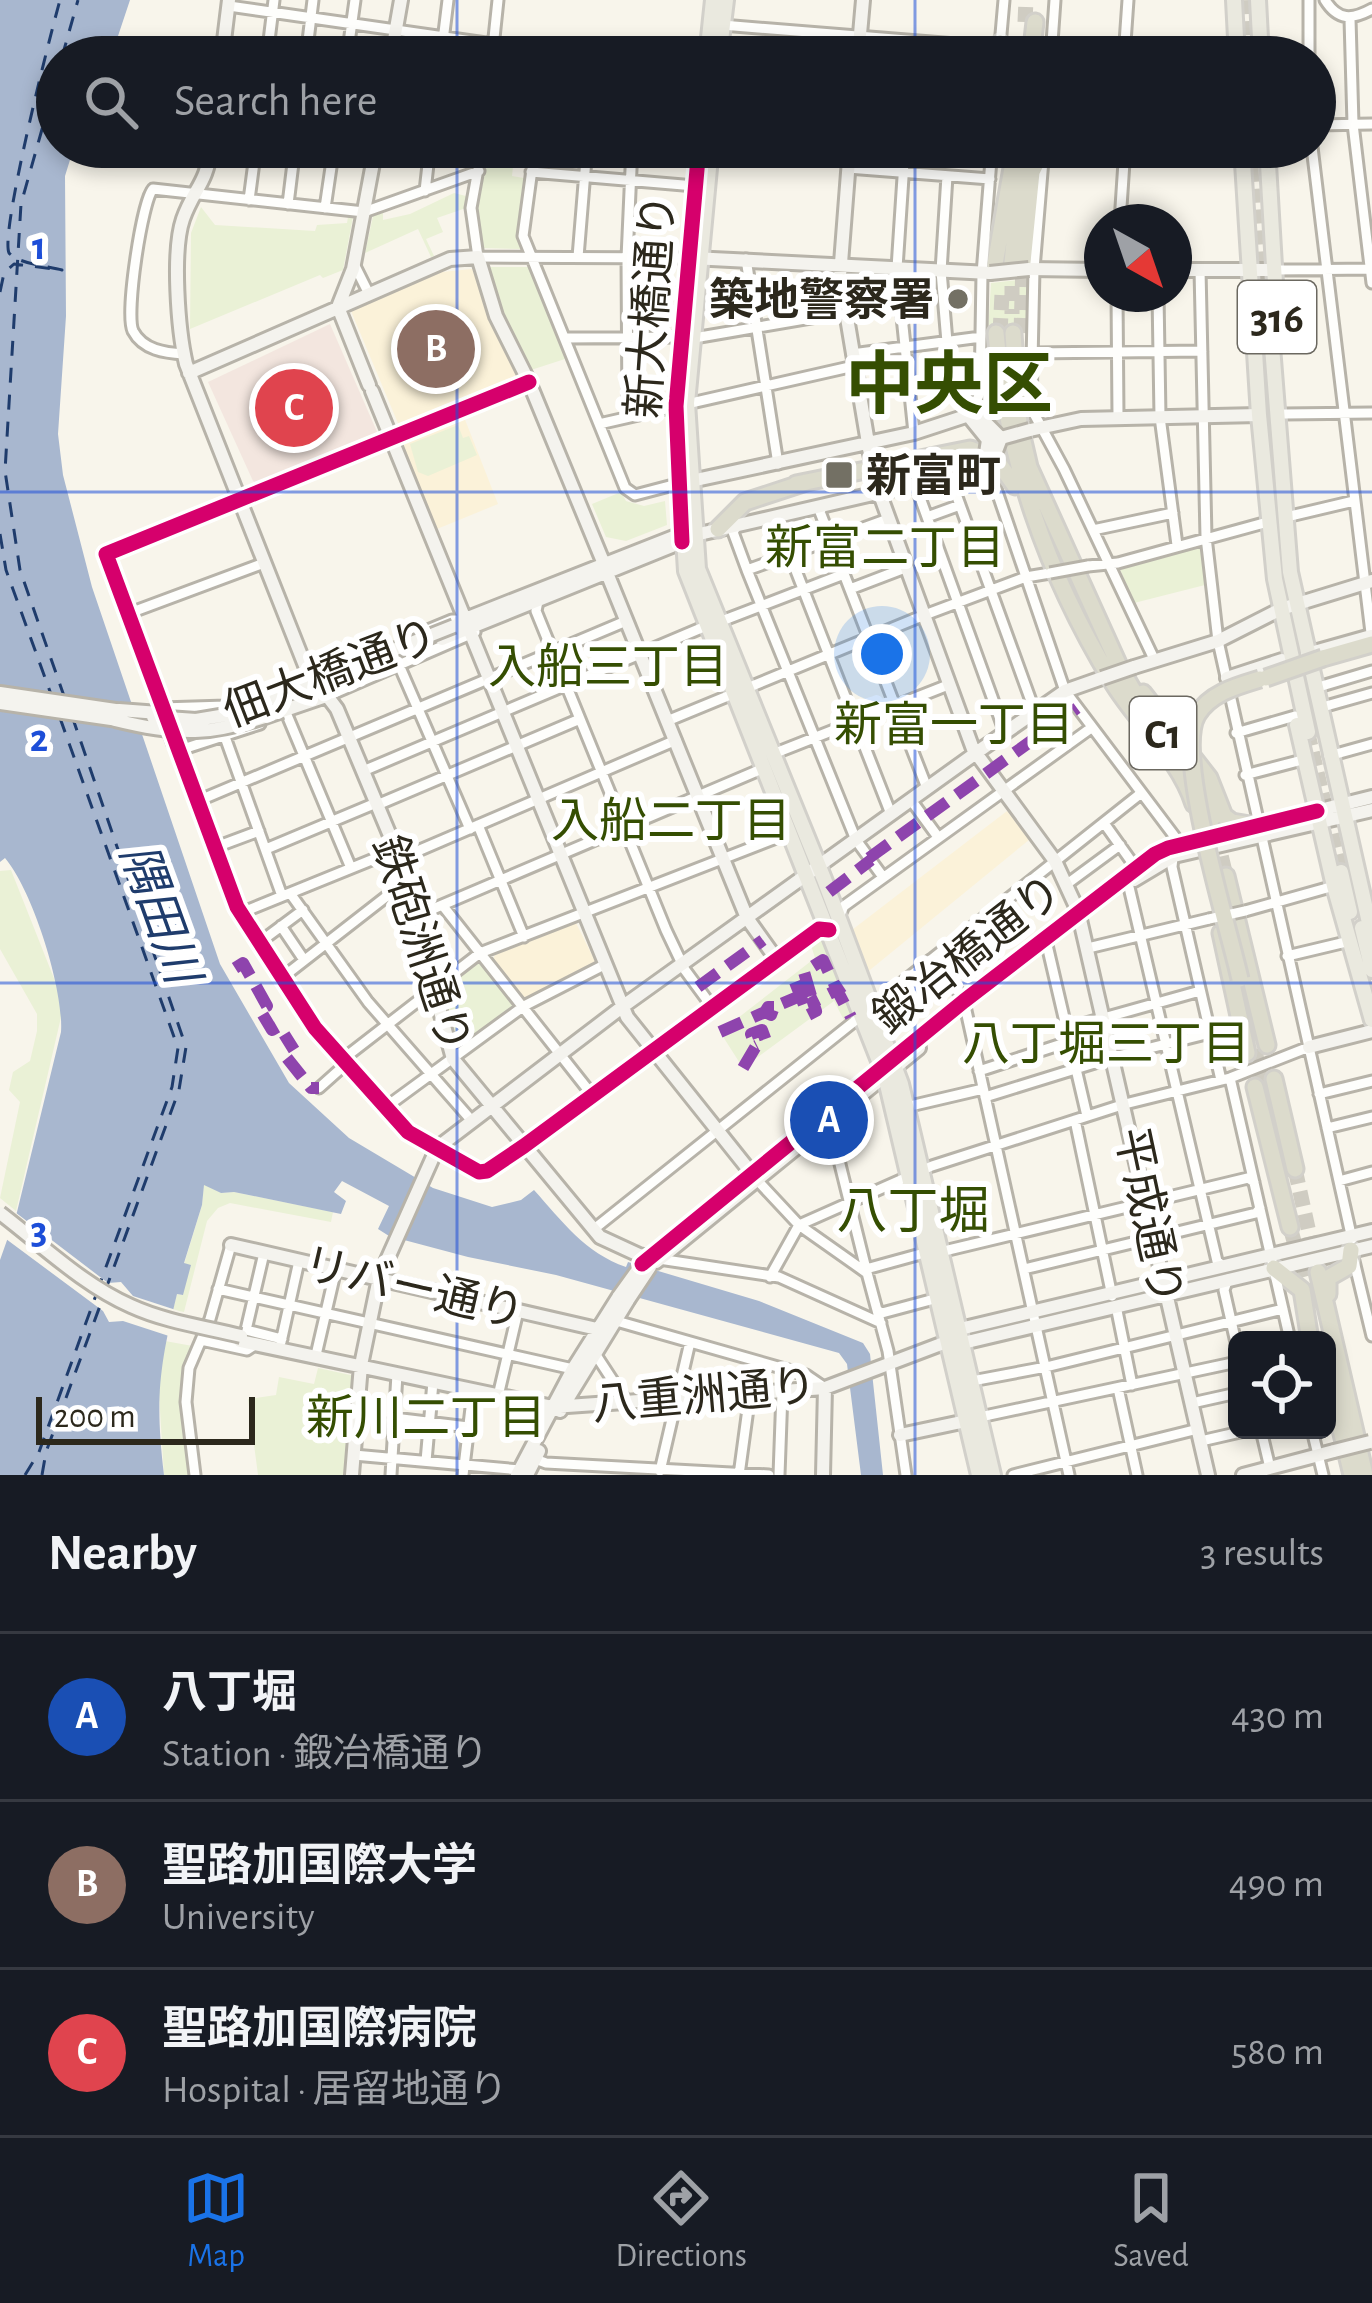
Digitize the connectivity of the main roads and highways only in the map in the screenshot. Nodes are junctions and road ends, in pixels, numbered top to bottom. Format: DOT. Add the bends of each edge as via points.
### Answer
graph roads {
  1 [pos="713,0"];
  2 [pos="726,0"];
  3 [pos="1234,0"];
  4 [pos="1258,0"];
  5 [pos="709,36"];
  6 [pos="721,36"];
  7 [pos="1236,36"];
  8 [pos="1260,36"];
  9 [pos="697,168"];
  10 [pos="708,168"];
  11 [pos="1034,168"];
  12 [pos="1243,168"];
  13 [pos="1268,168"];
  14 [pos="1006,171"];
  15 [pos="696,258"];
  16 [pos="1266,322"];
  17 [pos="1003,334"];
  18 [pos="1005,391"];
  19 [pos="988,440"];
  20 [pos="1023,466"];
  21 [pos="796,484"];
  22 [pos="1276,485"];
  23 [pos="1036,526"];
  24 [pos="718,529"];
  25 [pos="1283,576"];
  26 [pos="1097,607"];
  27 [pos="1285,608"];
  28 [pos="1372,640"];
  29 [pos="1113,665"];
  30 [pos="739,691"];
  31 [pos="1312,731"];
  32 [pos="1205,821"];
  33 [pos="1257,831"];
  34 [pos="813,870"];
  35 [pos="1218,877"];
  36 [pos="1351,877"];
  37 [pos="834,924"];
  38 [pos="1372,936"];
  39 [pos="1372,970"];
  40 [pos="1367,999"];
  41 [pos="1372,1020"];
  42 [pos="888,1068"];
  43 [pos="1295,1169"];
  44 [pos="916,1173"];
  45 [pos="1290,1227"];
  46 [pos="1352,1243"];
  47 [pos="934,1252"];
  48 [pos="1272,1262"];
  49 [pos="1328,1295"];
  50 [pos="1333,1315"];
  51 [pos="1313,1331"];
  52 [pos="1314,1331"];
  53 [pos="1327,1331"];
  54 [pos="957,1338"];
  55 [pos="1336,1362"];
  56 [pos="1336,1414"];
  57 [pos="973,1419"];
  58 [pos="1336,1437"];
  59 [pos="979,1475"];
  60 [pos="994,1475"];
  61 [pos="1349,1475"];
  62 [pos="1368,1475"];
  1 -- 5 [label="main road"];
  2 -- 6 [label="main road"];
  3 -- 7 [label="main road"];
  4 -- 8 [label="main road"];
  9 -- 15 [label="main road, 新大橋通り"];
  10 -- 15 [label="main road, 新大橋通り"];
  11 -- 14 [label="highway" via="1009,267"];
  12 -- 22 [label="main road, 316" via="1259,415"];
  13 -- 22 [label="main road, 316" via="1284,413"];
  15 -- 30 [label="main road, 新大橋通り" via="681,405 686,571"];
  16 -- 22 [label="main road, 316"];
  17 -- 18 [label="highway"];
  17 -- 18 [label="highway"];
  17 -- 20 [label="highway, C1" via="1030,427"];
  18 -- 20 [label="highway, C1"];
  19 -- 21 [label="highway"];
  20 -- 23 [label="highway, C1"];
  20 -- 26 [label="highway, C1"];
  20 -- 29 [label="highway, C1"];
  20 -- 29 [label="highway"];
  21 -- 23 [label="highway" via="977,450 1004,467"];
  21 -- 24 [label="highway" via="745,502"];
  22 -- 25 [label="main road, 316"];
  23 -- 29 [label="highway, C1"];
  25 -- 27 [label="main road, 316"];
  25 -- 27 [label="main road, 316"];
  26 -- 29 [label="highway, C1"];
  26 -- 33 [label="highway" via="1137,685 1209,778 1224,816"];
  27 -- 31 [label="main road, 316"];
  27 -- 36 [label="main road, 316" via="1307,654"];
  27 -- 36 [label="main road, 316" via="1282,660 1318,817"];
  28 -- 35 [label="highway, C1, bridge" via="1225,691 1195,719 1190,766 1256,1049"];
  29 -- 32 [label="highway, C1" via="1196,778"];
  30 -- 34 [label="main road, 新大橋通り" via="773,754"];
  30 -- 34 [label="main road, 新大橋通り" via="790,832"];
  34 -- 37 [label="main road, 新大橋通り"];
  36 -- 38 [label="main road, 316"];
  36 -- 39 [label="main road, 316"];
  36 -- 40 [label="main road, 316"];
  36 -- 40 [label="main road, 316" via="1350,940"];
  37 -- 42 [label="main road, 新大橋通り" via="869,999"];
  37 -- 42 [label="main road, 新大橋通り" via="861,1016"];
  40 -- 41 [label="main road, 316"];
  42 -- 44 [label="main road, 新大橋通り"];
  42 -- 44 [label="main road, 新大橋通り" via="906,1107"];
  43 -- 45 [label="highway" via="1264,1084"];
  44 -- 47 [label="main road, 新大橋通り"];
  46 -- 49 [label="highway" via="1348,1266 1328,1278"];
  47 -- 54 [label="main road, 新大橋通り"];
  47 -- 54 [label="main road, 新大橋通り" via="938,1298"];
  48 -- 51 [label="highway" via="1302,1290"];
  50 -- 62 [label="highway"];
  52 -- 53 [label="highway" via="1311,1274"];
  54 -- 57 [label="main road, 新大橋通り"];
  54 -- 57 [label="main road, 新大橋通り" via="972,1381"];
  55 -- 62 [label="highway"];
  56 -- 61 [label="highway"];
  57 -- 59 [label="main road, 新大橋通り"];
  57 -- 60 [label="main road, 新大橋通り"];
  58 -- 61 [label="highway"];
}
